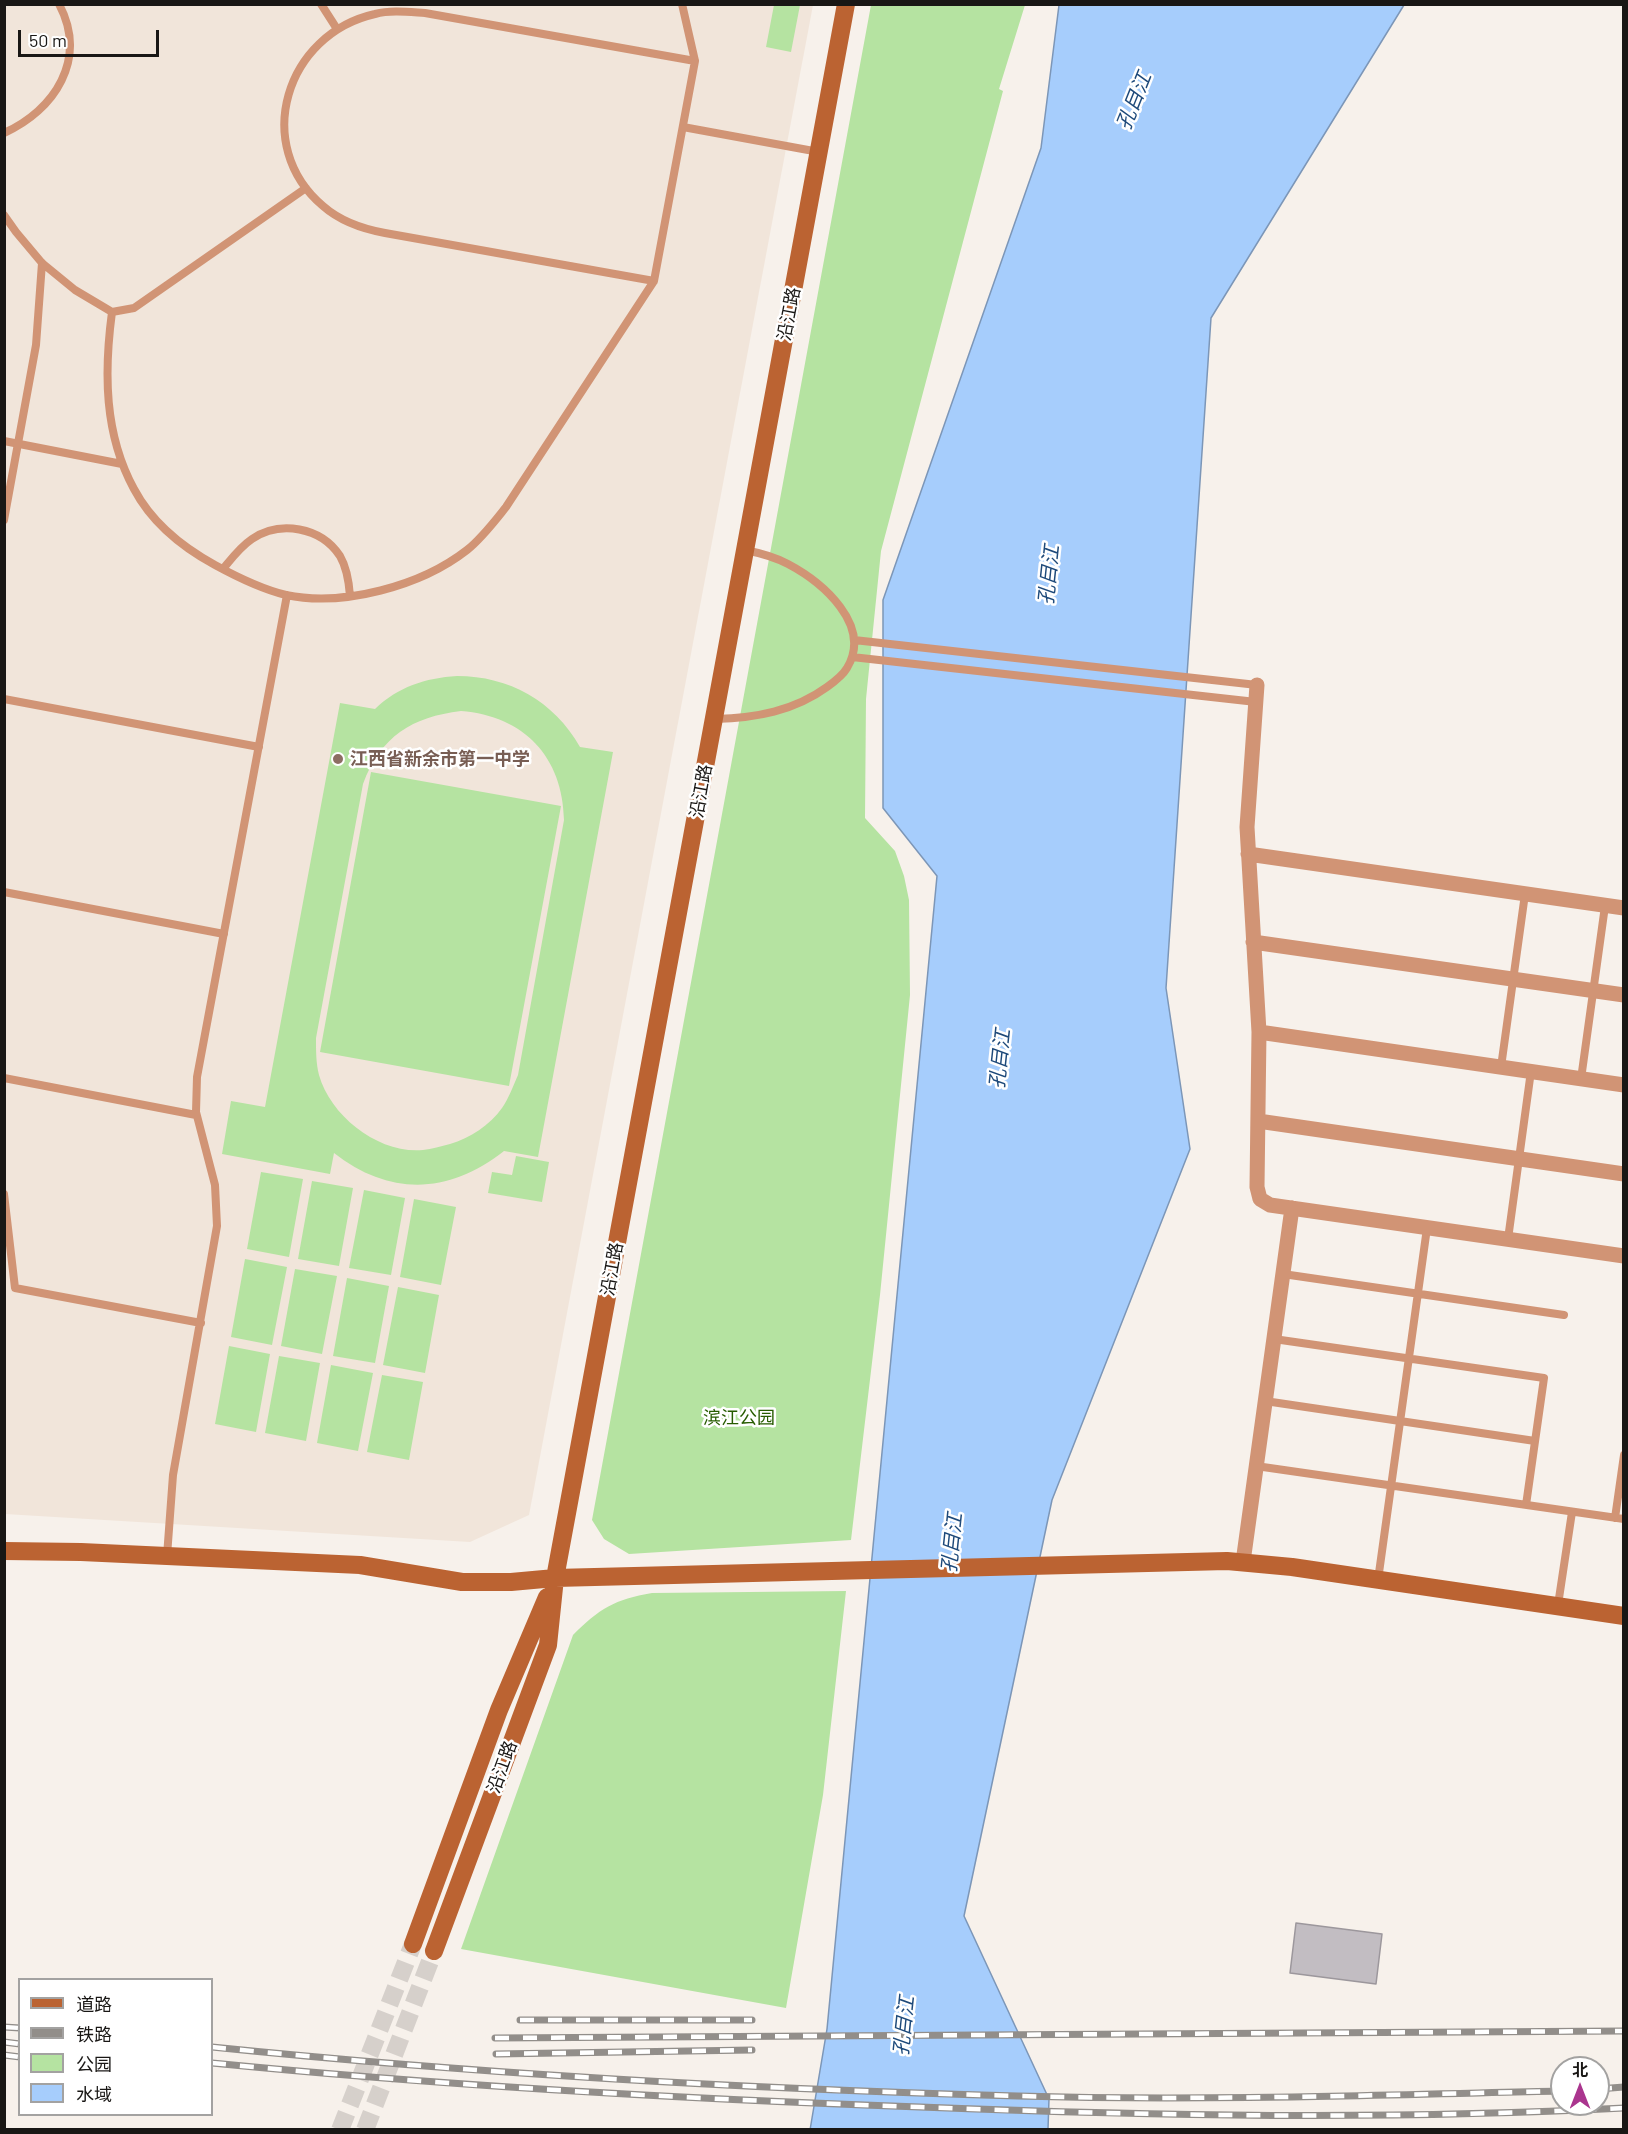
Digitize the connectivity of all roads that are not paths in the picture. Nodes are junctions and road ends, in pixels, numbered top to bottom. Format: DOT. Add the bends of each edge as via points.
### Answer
graph roads {
  1 [pos="59,4"];
  2 [pos="321,4"];
  3 [pos="682,4"];
  4 [pos="846,4"];
  5 [pos="338,29"];
  6 [pos="695,61"];
  7 [pos="683,126"];
  8 [pos="4,133"];
  9 [pos="819,152"];
  10 [pos="306,188"];
  11 [pos="4,215"];
  12 [pos="42,262"];
  13 [pos="654,281"];
  14 [pos="111,312"];
  15 [pos="4,441"];
  16 [pos="18,444"];
  17 [pos="122,464"];
  18 [pos="6,504"];
  19 [pos="4,520"];
  20 [pos="745,550"];
  21 [pos="223,569"];
  22 [pos="287,595"];
  23 [pos="350,596"];
  24 [pos="854,640"];
  25 [pos="852,657"];
  26 [pos="1257,685"];
  27 [pos="4,699"];
  28 [pos="1256,702"];
  29 [pos="714,719"];
  30 [pos="259,747"];
  31 [pos="1248,854"];
  32 [pos="4,892"];
  33 [pos="1525,894"];
  34 [pos="1605,906"];
  35 [pos="1623,908"];
  36 [pos="224,934"];
  37 [pos="1253,942"];
  38 [pos="1513,979"];
  39 [pos="1593,991"];
  40 [pos="1623,995"];
  41 [pos="1259,1032"];
  42 [pos="1501,1067"];
  43 [pos="1531,1071"];
  44 [pos="4,1078"];
  45 [pos="1581,1078"];
  46 [pos="1623,1085"];
  47 [pos="196,1115"];
  48 [pos="1258,1121"];
  49 [pos="1519,1159"];
  50 [pos="1623,1174"];
  51 [pos="4,1194"];
  52 [pos="1292,1208"];
  53 [pos="1427,1228"];
  54 [pos="1508,1239"];
  55 [pos="1623,1256"];
  56 [pos="1283,1274"];
  57 [pos="1418,1293"];
  58 [pos="1564,1315"];
  59 [pos="201,1323"];
  60 [pos="1274,1339"];
  61 [pos="1409,1358"];
  62 [pos="1265,1401"];
  63 [pos="1400,1421"];
  64 [pos="1535,1441"];
  65 [pos="1623,1455"];
  66 [pos="1256,1466"];
  67 [pos="1391,1485"];
  68 [pos="1526,1505"];
  69 [pos="1572,1512"];
  70 [pos="1619,1519"];
  71 [pos="4,1551"];
  72 [pos="167,1556"];
  73 [pos="1243,1562"];
  74 [pos="555,1578"];
  75 [pos="1378,1580"];
  76 [pos="1558,1606"];
  77 [pos="1623,1616"];
  78 [pos="413,1944"];
  79 [pos="434,1952"];
  1 -- 8 [label="lane" via="69,26 65,74 48,102 22,124"];
  2 -- 5 [label="lane"];
  3 -- 6 [label="lane"];
  4 -- 9 [label="street, 沿江路"];
  5 -- 6 [label="lane" via="375,14 425,13"];
  5 -- 10 [label="lane" via="301,64 286,105 287,149"];
  6 -- 7 [label="lane"];
  7 -- 9 [label="lane"];
  7 -- 13 [label="lane"];
  9 -- 20 [label="street, 沿江路"];
  10 -- 13 [label="lane" via="323,207 364,229"];
  10 -- 14 [label="lane" via="134,308"];
  11 -- 12 [label="lane"];
  12 -- 14 [label="lane" via="75,290"];
  12 -- 16 [label="lane" via="36,345"];
  13 -- 23 [label="lane" via="489,529 441,567 411,581"];
  14 -- 17 [label="lane" via="108,401"];
  15 -- 16 [label="lane"];
  16 -- 17 [label="lane"];
  16 -- 18 [label="lane"];
  17 -- 21 [label="lane" via="134,489 162,527 181,544"];
  18 -- 19 [label="lane"];
  20 -- 24 [label="lane" via="787,563 821,586 846,615"];
  20 -- 29 [label="street, 沿江路"];
  21 -- 22 [label="lane"];
  21 -- 23 [label="lane" via="254,537 275,529 299,529 333,547 345,567"];
  22 -- 23 [label="lane"];
  22 -- 30 [label="lane"];
  24 -- 25 [label="lane"];
  24 -- 26 [label="lane"];
  25 -- 28 [label="lane"];
  25 -- 29 [label="lane" via="847,669 833,683 797,705 758,716"];
  26 -- 28 [label="street"];
  27 -- 30 [label="lane"];
  28 -- 31 [label="street"];
  29 -- 74 [label="street, 沿江路"];
  30 -- 36 [label="lane"];
  31 -- 33 [label="street"];
  31 -- 37 [label="street"];
  32 -- 36 [label="lane"];
  33 -- 34 [label="street"];
  33 -- 38 [label="lane"];
  34 -- 35 [label="street"];
  34 -- 39 [label="lane"];
  36 -- 47 [label="lane" via="197,1077"];
  37 -- 38 [label="street"];
  37 -- 41 [label="street"];
  38 -- 39 [label="street"];
  38 -- 42 [label="lane"];
  39 -- 40 [label="street"];
  39 -- 45 [label="lane"];
  41 -- 42 [label="street"];
  41 -- 48 [label="street"];
  42 -- 43 [label="street"];
  43 -- 45 [label="street"];
  43 -- 49 [label="lane"];
  44 -- 47 [label="lane"];
  45 -- 46 [label="street"];
  47 -- 59 [label="lane" via="218,1213"];
  48 -- 49 [label="street"];
  48 -- 52 [label="street" via="1260,1199 1270,1205"];
  49 -- 50 [label="street"];
  49 -- 54 [label="lane"];
  51 -- 59 [label="lane" via="15,1288"];
  52 -- 53 [label="street"];
  52 -- 56 [label="street"];
  53 -- 54 [label="street"];
  53 -- 57 [label="lane"];
  54 -- 55 [label="street"];
  56 -- 57 [label="lane"];
  56 -- 60 [label="street"];
  57 -- 58 [label="lane"];
  57 -- 61 [label="lane"];
  59 -- 72 [label="lane" via="173,1475"];
  60 -- 61 [label="lane"];
  60 -- 62 [label="street"];
  61 -- 63 [label="lane"];
  61 -- 64 [label="lane" via="1544,1378"];
  62 -- 63 [label="lane"];
  62 -- 66 [label="street"];
  63 -- 64 [label="lane"];
  63 -- 67 [label="lane"];
  64 -- 68 [label="lane"];
  65 -- 70 [label="lane"];
  66 -- 67 [label="lane"];
  66 -- 73 [label="street"];
  67 -- 68 [label="lane"];
  67 -- 75 [label="lane"];
  68 -- 69 [label="lane"];
  69 -- 70 [label="lane"];
  69 -- 76 [label="lane"];
  71 -- 72 [label="street"];
  72 -- 74 [label="street" via="360,1565 462,1582"];
  73 -- 74 [label="street"];
  73 -- 75 [label="street"];
  74 -- 78 [label="street, 沿江路" via="499,1710"];
  74 -- 79 [label="street, 沿江路" via="548,1645"];
  75 -- 76 [label="street"];
  76 -- 77 [label="street"];
}
